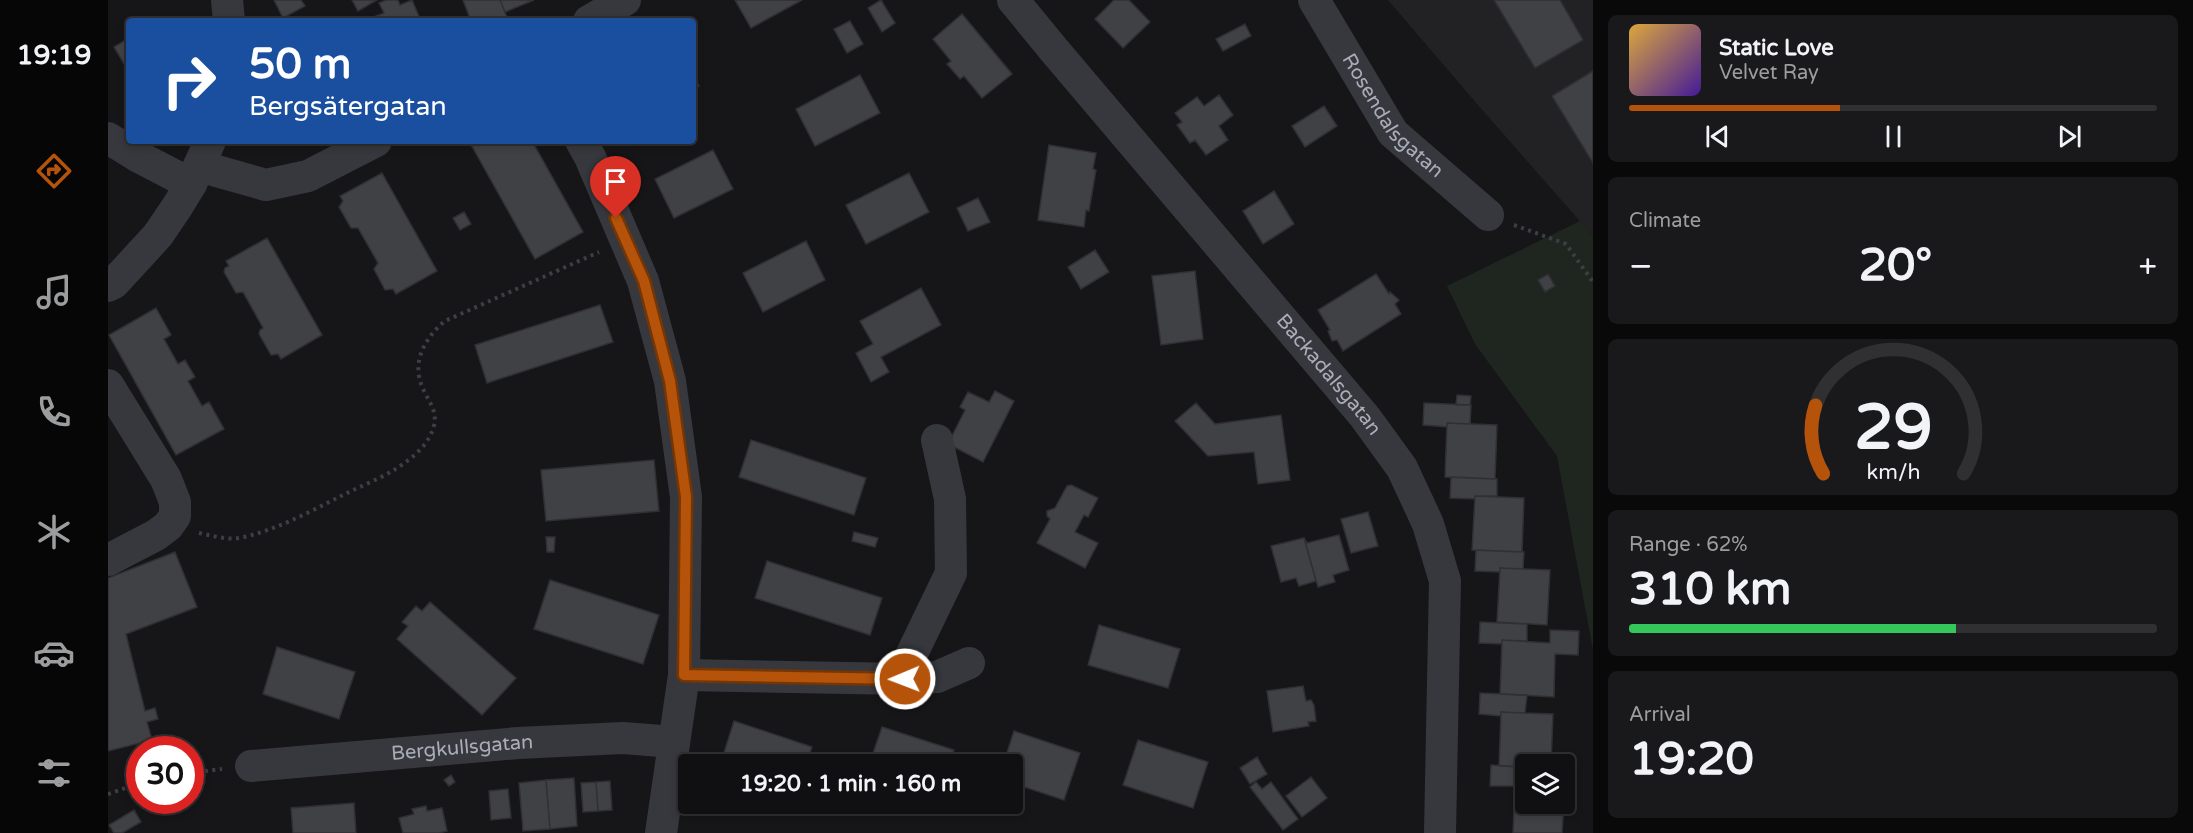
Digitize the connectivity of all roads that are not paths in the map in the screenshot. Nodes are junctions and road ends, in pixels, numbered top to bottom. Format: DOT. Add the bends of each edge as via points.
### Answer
graph roads {
  1 [pos="227,0"];
  2 [pos="1013,0"];
  3 [pos="1314,0"];
  4 [pos="229,18"];
  5 [pos="108,138"];
  6 [pos="370,144"];
  7 [pos="583,144"];
  8 [pos="200,164"];
  9 [pos="1488,215"];
  10 [pos="108,286"];
  11 [pos="108,384"];
  12 [pos="937,440"];
  13 [pos="108,560"];
  14 [pos="969,663"];
  15 [pos="684,675"];
  16 [pos="905,679"];
  17 [pos="674,742"];
  18 [pos="251,766"];
  19 [pos="661,833"];
  20 [pos="1440,833"];
  1 -- 4 [label="street"];
  2 -- 20 [label="street, Backadalsgatan" via="1365,417 1402,468 1428,524 1445,581"];
  3 -- 9 [label="street, Rosendalsgatan" via="1393,133"];
  5 -- 8 [label="street" via="147,162"];
  6 -- 8 [label="street" via="308,176 266,185"];
  7 -- 15 [label="street" via="644,281 670,381 684,485"];
  8 -- 10 [label="street" via="158,235"];
  11 -- 13 [label="street" via="166,479 175,502 175,516 156,535"];
  12 -- 16 [label="street" via="950,499 951,573 906,666"];
  14 -- 16 [label="street" via="937,677"];
  15 -- 16 [label="street"];
  15 -- 17 [label="street"];
  17 -- 18 [label="street, Bergkullsgatan" via="623,738 518,743"];
  17 -- 19 [label="street"];
}
